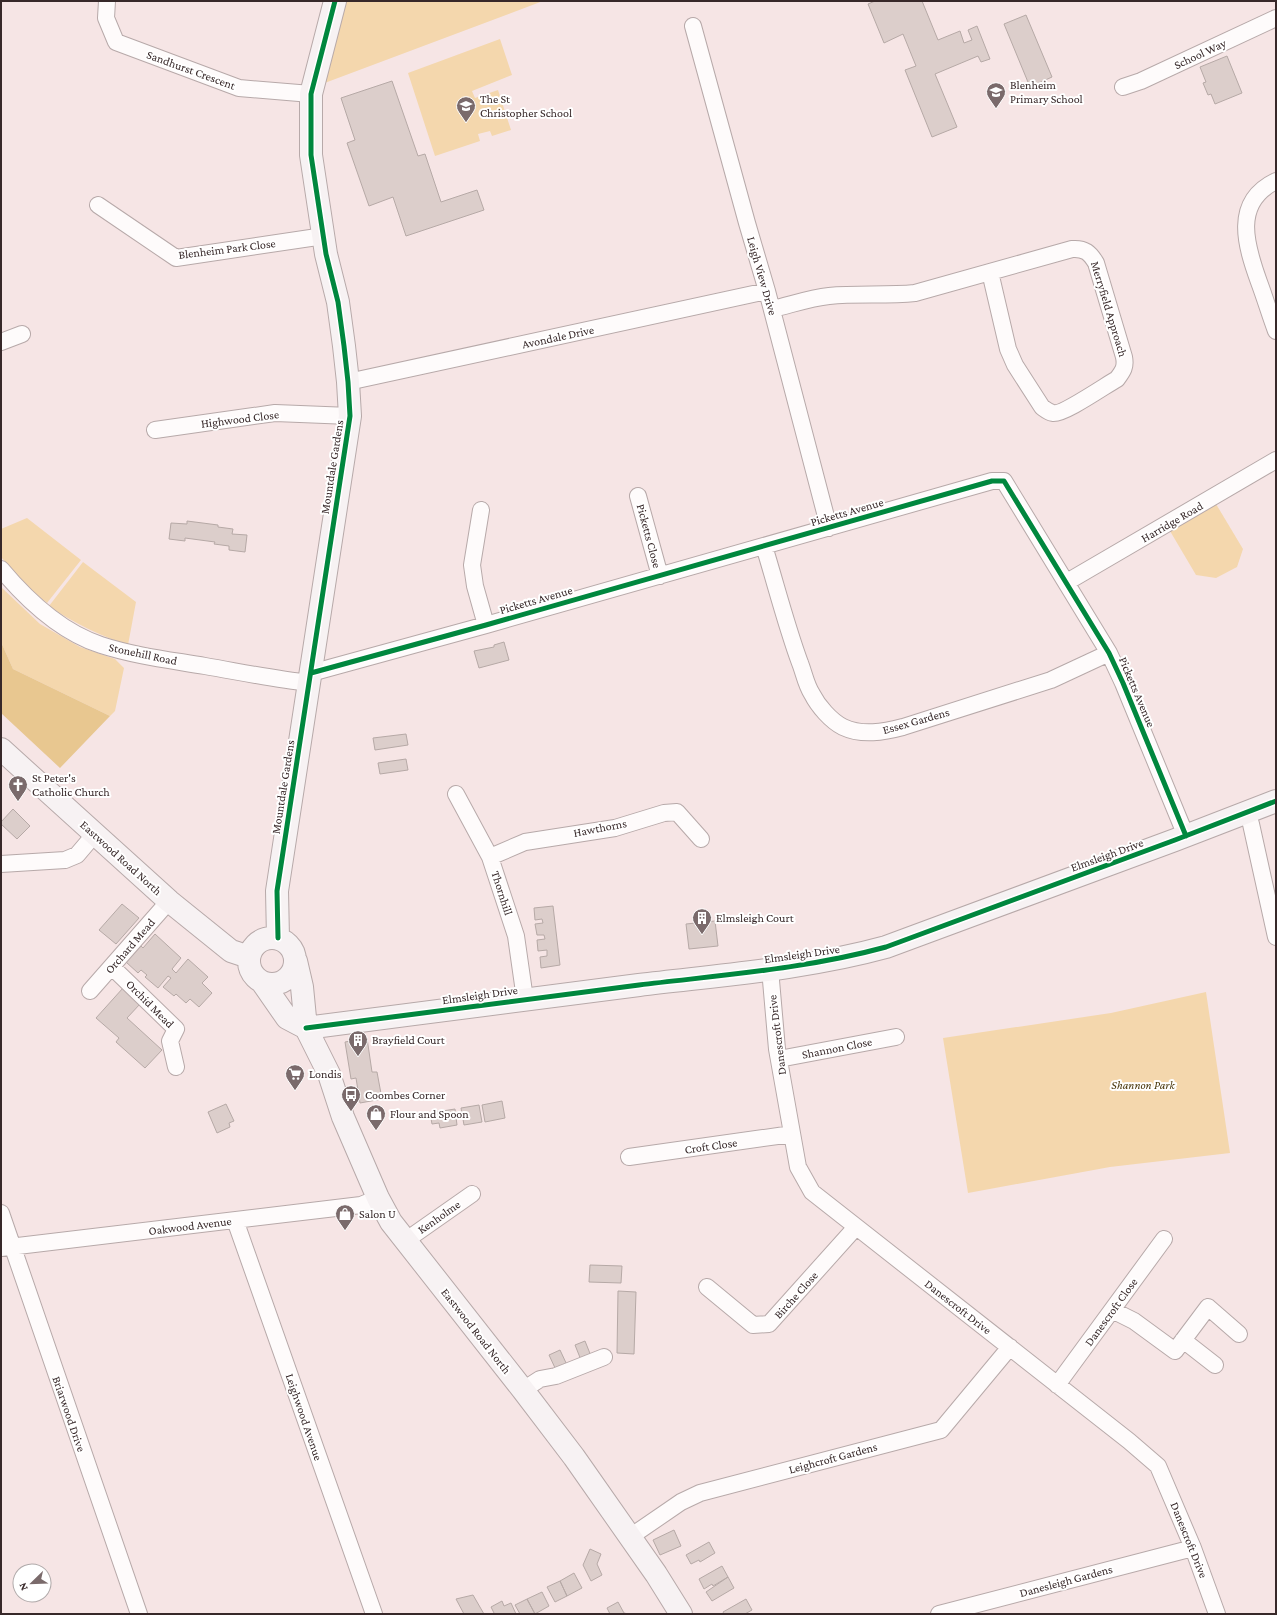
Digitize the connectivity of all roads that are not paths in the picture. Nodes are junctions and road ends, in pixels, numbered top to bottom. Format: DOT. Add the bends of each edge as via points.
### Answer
graph roads {
  1 [pos="107,1"];
  2 [pos="335,1"];
  3 [pos="1276,18"];
  4 [pos="693,26"];
  5 [pos="1123,87"];
  6 [pos="312,94"];
  7 [pos="1276,181"];
  8 [pos="98,204"];
  9 [pos="324,236"];
  10 [pos="990,272"];
  11 [pos="767,291"];
  12 [pos="772,309"];
  13 [pos="1276,331"];
  14 [pos="22,334"];
  15 [pos="1,342"];
  16 [pos="348,382"];
  17 [pos="350,416"];
  18 [pos="155,430"];
  19 [pos="1276,460"];
  20 [pos="638,496"];
  21 [pos="481,510"];
  22 [pos="829,528"];
  23 [pos="764,546"];
  24 [pos="1,569"];
  25 [pos="660,576"];
  26 [pos="1067,582"];
  27 [pos="486,625"];
  28 [pos="1110,653"];
  29 [pos="310,678"];
  30 [pos="1,749"];
  31 [pos="456,794"];
  32 [pos="1276,801"];
  33 [pos="1247,812"];
  34 [pos="94,835"];
  35 [pos="1186,836"];
  36 [pos="701,839"];
  37 [pos="490,857"];
  38 [pos="1,864"];
  39 [pos="170,901"];
  40 [pos="1276,937"];
  41 [pos="278,938"];
  42 [pos="249,957"];
  43 [pos="296,962"];
  44 [pos="112,967"];
  45 [pos="770,969"];
  46 [pos="262,982"];
  47 [pos="90,991"];
  48 [pos="525,999"];
  49 [pos="306,1028"];
  50 [pos="896,1037"];
  51 [pos="779,1059"];
  52 [pos="176,1067"];
  53 [pos="792,1134"];
  54 [pos="629,1157"];
  55 [pos="472,1194"];
  56 [pos="378,1198"];
  57 [pos="1,1213"];
  58 [pos="235,1220"];
  59 [pos="856,1226"];
  60 [pos="1164,1239"];
  61 [pos="405,1241"];
  62 [pos="6,1248"];
  63 [pos="707,1287"];
  64 [pos="1112,1310"];
  65 [pos="1239,1334"];
  66 [pos="1183,1340"];
  67 [pos="1010,1347"];
  68 [pos="604,1357"];
  69 [pos="1215,1365"];
  70 [pos="1058,1384"];
  71 [pos="523,1390"];
  72 [pos="630,1537"];
  73 [pos="1193,1548"];
  74 [pos="139,1614"];
  75 [pos="374,1614"];
  76 [pos="681,1614"];
  77 [pos="939,1614"];
  78 [pos="1217,1614"];
  1 -- 6 [label="street, Sandhurst Crescent" via="106,18 116,42 239,88"];
  2 -- 6 [label="street, Mountdale Gardens"];
  3 -- 5 [label="street, School Way" via="1142,81"];
  4 -- 11 [label="street, Leigh View Drive"];
  6 -- 9 [label="street, Mountdale Gardens" via="311,155"];
  7 -- 13 [label="street" via="1259,193 1251,204 1246,221 1248,250"];
  8 -- 9 [label="street, Blenheim Park Close" via="176,258"];
  9 -- 16 [label="street, Mountdale Gardens" via="338,302"];
  10 -- 10 [label="street, Merryfield Approach" via="1008,349 1015,365 1046,410 1053,413 1063,411 1117,379 1123,372 1126,366 1124,357 1096,263 1086,251 1072,249"];
  10 -- 12 [label="street, Merryfield Approach" via="915,293 827,296"];
  11 -- 12 [label="street, Leigh View Drive"];
  11 -- 16 [label="street, Avondale Drive"];
  12 -- 22 [label="street, Leigh View Drive"];
  14 -- 15 [label="street"];
  16 -- 17 [label="street, Mountdale Gardens"];
  17 -- 18 [label="street, Highwood Close" via="275,413"];
  17 -- 29 [label="street, Mountdale Gardens"];
  19 -- 26 [label="street, Harridge Road"];
  20 -- 25 [label="street, Picketts Close"];
  21 -- 27 [label="street" via="472,565"];
  22 -- 23 [label="street, Picketts Avenue"];
  22 -- 26 [label="street, Picketts Avenue" via="992,481 1004,481"];
  23 -- 25 [label="street, Picketts Avenue"];
  23 -- 28 [label="street, Essex Gardens" via="787,625 812,694 825,713 842,727 858,732 873,733 903,727 1051,680"];
  24 -- 29 [label="street, Stonehill Road" via="42,611 68,629 100,644 130,653"];
  25 -- 27 [label="street, Picketts Avenue"];
  26 -- 28 [label="street, Picketts Avenue"];
  27 -- 29 [label="street, Picketts Avenue"];
  28 -- 35 [label="street, Picketts Avenue"];
  29 -- 41 [label="street, Mountdale Gardens" via="277,891"];
  30 -- 34 [label="street, Eastwood Road North"];
  31 -- 37 [label="street, Thornhill"];
  32 -- 33 [label="street, Elmsleigh Drive"];
  33 -- 35 [label="street, Elmsleigh Drive"];
  33 -- 40 [label="street"];
  34 -- 38 [label="street" via="77,855 65,860"];
  34 -- 39 [label="street, Eastwood Road North"];
  35 -- 45 [label="street, Elmsleigh Drive" via="886,947 848,958"];
  36 -- 37 [label="street, Hawthorns" via="677,812 664,813 614,828 525,842"];
  37 -- 48 [label="street, Thornhill" via="516,936"];
  39 -- 42 [label="street, Eastwood Road North" via="232,951"];
  39 -- 44 [label="street, Orchard Mead"];
  41 -- 42 [label="street" via="270,937 256,943"];
  41 -- 43 [label="street" via="291,947"];
  42 -- 46 [label="street" via="251,972"];
  43 -- 46 [label="street" via="285,981 278,984"];
  43 -- 49 [label="street, Eastwood Road North" via="302,987"];
  44 -- 47 [label="street, Orchard Mead"];
  44 -- 52 [label="street, Orchid Mead" via="176,1029 170,1041"];
  45 -- 48 [label="street, Elmsleigh Drive"];
  45 -- 51 [label="street, Danescroft Drive"];
  46 -- 49 [label="street" via="287,1018"];
  48 -- 49 [label="street, Elmsleigh Drive"];
  49 -- 56 [label="street, Eastwood Road North" via="329,1074 343,1117"];
  50 -- 51 [label="street, Shannon Close"];
  51 -- 53 [label="street, Danescroft Drive"];
  53 -- 54 [label="street, Croft Close"];
  53 -- 59 [label="street, Danescroft Drive" via="798,1167 812,1192"];
  55 -- 61 [label="street, Kenholme"];
  56 -- 58 [label="street, Oakwood Avenue" via="361,1205"];
  56 -- 61 [label="street, Eastwood Road North"];
  57 -- 62 [label="street, Briarwood Drive"];
  58 -- 62 [label="street, Oakwood Avenue"];
  58 -- 75 [label="street, Leighwood Avenue"];
  59 -- 63 [label="street, Birche Close" via="769,1324 754,1325"];
  59 -- 67 [label="street, Danescroft Drive"];
  60 -- 64 [label="street, Danescroft Close"];
  61 -- 71 [label="street, Eastwood Road North"];
  62 -- 74 [label="street, Briarwood Drive"];
  64 -- 66 [label="street" via="1134,1321 1175,1351"];
  64 -- 70 [label="street, Danescroft Close"];
  65 -- 66 [label="street" via="1208,1307"];
  66 -- 69 [label="street"];
  67 -- 70 [label="street, Danescroft Drive"];
  67 -- 72 [label="street, Leighcroft Gardens" via="941,1430 700,1493 681,1502"];
  68 -- 71 [label="street" via="556,1376 540,1379"];
  70 -- 73 [label="street, Danescroft Drive" via="1158,1466"];
  71 -- 72 [label="street, Eastwood Road North"];
  72 -- 76 [label="street, Eastwood Road North"];
  73 -- 77 [label="street, Danesleigh Gardens"];
  73 -- 78 [label="street, Danescroft Drive"];
}
